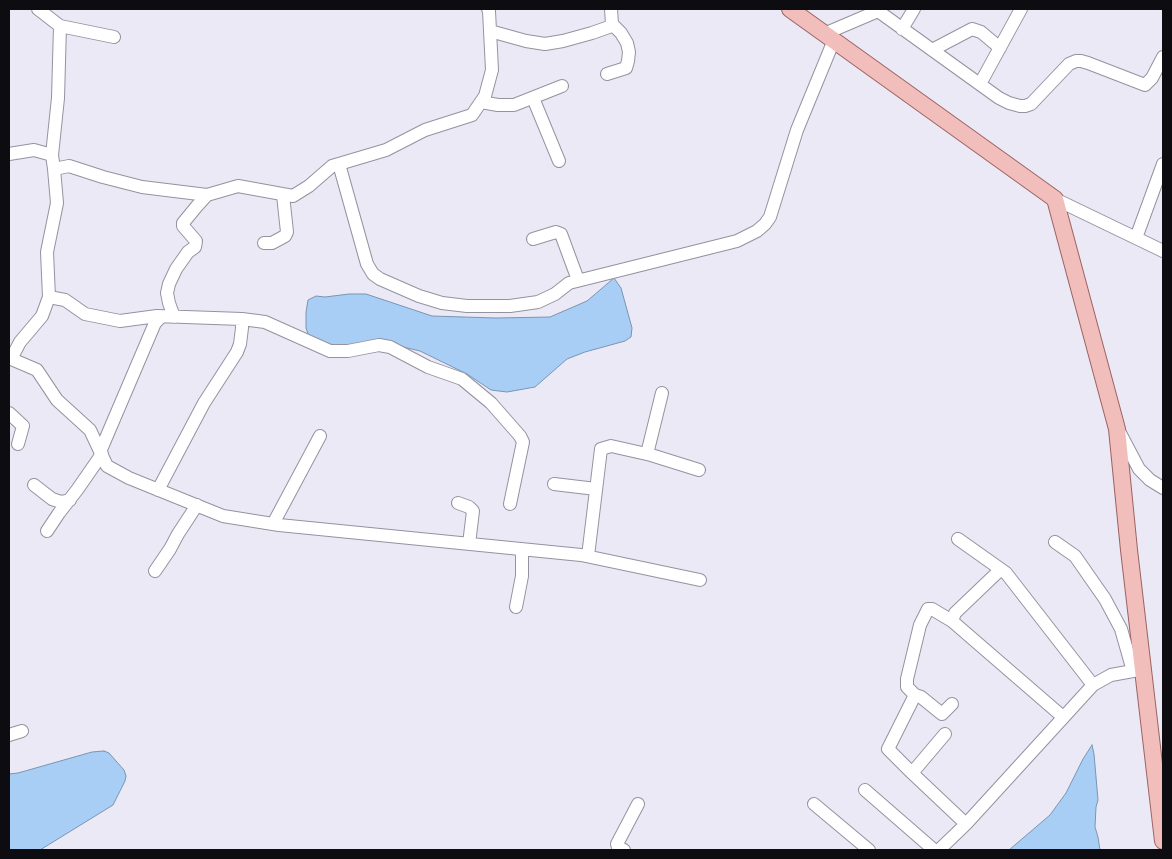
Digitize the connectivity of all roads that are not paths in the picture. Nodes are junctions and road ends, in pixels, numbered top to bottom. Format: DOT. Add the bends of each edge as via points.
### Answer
graph roads {
  1 [pos="38,9"];
  2 [pos="488,9"];
  3 [pos="611,9"];
  4 [pos="790,9"];
  5 [pos="914,9"];
  6 [pos="1021,9"];
  7 [pos="879,10"];
  8 [pos="612,24"];
  9 [pos="60,26"];
  10 [pos="902,29"];
  11 [pos="490,31"];
  12 [pos="114,37"];
  13 [pos="829,37"];
  14 [pos="1000,48"];
  15 [pos="932,50"];
  16 [pos="1163,57"];
  17 [pos="606,74"];
  18 [pos="980,84"];
  19 [pos="562,86"];
  20 [pos="533,98"];
  21 [pos="481,102"];
  22 [pos="9,154"];
  23 [pos="52,155"];
  24 [pos="559,161"];
  25 [pos="339,164"];
  26 [pos="1163,164"];
  27 [pos="54,169"];
  28 [pos="283,195"];
  29 [pos="207,196"];
  30 [pos="1055,200"];
  31 [pos="1136,238"];
  32 [pos="533,239"];
  33 [pos="264,243"];
  34 [pos="1163,251"];
  35 [pos="578,280"];
  36 [pos="49,297"];
  37 [pos="161,317"];
  38 [pos="174,317"];
  39 [pos="242,319"];
  40 [pos="10,359"];
  41 [pos="662,393"];
  42 [pos="9,413"];
  43 [pos="1118,429"];
  44 [pos="320,436"];
  45 [pos="18,444"];
  46 [pos="101,453"];
  47 [pos="647,454"];
  48 [pos="699,470"];
  49 [pos="554,484"];
  50 [pos="34,485"];
  51 [pos="1163,488"];
  52 [pos="596,489"];
  53 [pos="158,490"];
  54 [pos="70,500"];
  55 [pos="458,503"];
  56 [pos="510,504"];
  57 [pos="197,505"];
  58 [pos="273,524"];
  59 [pos="46,531"];
  60 [pos="958,539"];
  61 [pos="1055,542"];
  62 [pos="470,544"];
  63 [pos="522,549"];
  64 [pos="588,556"];
  65 [pos="1000,570"];
  66 [pos="155,571"];
  67 [pos="700,580"];
  68 [pos="516,607"];
  69 [pos="952,621"];
  70 [pos="1138,670"];
  71 [pos="1093,685"];
  72 [pos="915,695"];
  73 [pos="952,704"];
  74 [pos="1064,717"];
  75 [pos="22,731"];
  76 [pos="944,734"];
  77 [pos="9,735"];
  78 [pos="912,773"];
  79 [pos="865,790"];
  80 [pos="638,804"];
  81 [pos="814,804"];
  82 [pos="966,824"];
  83 [pos="1163,841"];
  84 [pos="624,850"];
  85 [pos="869,850"];
  86 [pos="934,850"];
  87 [pos="939,850"];
  1 -- 9 [label="street"];
  2 -- 11 [label="street"];
  3 -- 8 [label="street"];
  4 -- 13 [label="main road"];
  5 -- 10 [label="street"];
  6 -- 14 [label="street"];
  7 -- 10 [label="street"];
  7 -- 13 [label="street"];
  8 -- 11 [label="street" via="592,33 545,44"];
  8 -- 17 [label="street" via="627,43 628,61 626,68"];
  9 -- 12 [label="street"];
  9 -- 23 [label="street"];
  10 -- 15 [label="street"];
  11 -- 21 [label="street" via="492,70"];
  13 -- 30 [label="main road"];
  13 -- 35 [label="street" via="765,224 737,241"];
  14 -- 15 [label="street" via="981,32 972,29"];
  14 -- 18 [label="street"];
  15 -- 18 [label="street"];
  16 -- 18 [label="street" via="1145,85 1081,61 1072,62 1031,104 1025,106 1009,103"];
  19 -- 20 [label="street"];
  20 -- 21 [label="street" via="514,105"];
  20 -- 24 [label="street"];
  21 -- 25 [label="street" via="472,116 425,130 386,150"];
  22 -- 23 [label="street" via="34,150"];
  23 -- 27 [label="street"];
  25 -- 28 [label="street" via="293,196"];
  25 -- 35 [label="street" via="367,264 380,279 419,296 467,306 538,302"];
  26 -- 31 [label="street"];
  27 -- 29 [label="street" via="69,166 142,187"];
  27 -- 36 [label="street" via="57,203 47,252"];
  28 -- 29 [label="street" via="238,186"];
  28 -- 33 [label="street" via="287,232 272,243"];
  29 -- 38 [label="street" via="183,223 196,241 169,284 167,293"];
  30 -- 31 [label="street"];
  30 -- 43 [label="main road"];
  31 -- 34 [label="street"];
  32 -- 35 [label="street" via="556,232 561,234"];
  36 -- 37 [label="street" via="65,300 85,314 120,321"];
  36 -- 40 [label="street" via="42,316"];
  37 -- 38 [label="street"];
  37 -- 46 [label="street" via="155,323"];
  38 -- 39 [label="street"];
  39 -- 53 [label="street" via="237,352 204,403"];
  39 -- 56 [label="street" via="265,322 330,351 384,345 428,367 462,379 491,404 523,442"];
  40 -- 46 [label="street" via="37,370 57,400 90,430"];
  41 -- 47 [label="street"];
  42 -- 45 [label="street" via="23,426"];
  43 -- 51 [label="street" via="1139,469"];
  43 -- 70 [label="main road"];
  44 -- 58 [label="street"];
  46 -- 53 [label="street" via="107,466"];
  46 -- 54 [label="street"];
  47 -- 48 [label="street"];
  47 -- 52 [label="street" via="611,446 601,449"];
  49 -- 52 [label="street"];
  50 -- 54 [label="street" via="52,499"];
  52 -- 64 [label="street"];
  53 -- 57 [label="street"];
  54 -- 59 [label="street"];
  55 -- 62 [label="street" via="473,511"];
  57 -- 58 [label="street" via="223,516"];
  57 -- 66 [label="street"];
  58 -- 62 [label="street"];
  60 -- 65 [label="street"];
  61 -- 70 [label="street" via="1075,556 1105,599"];
  62 -- 63 [label="street"];
  63 -- 64 [label="street"];
  63 -- 68 [label="street" via="522,576"];
  64 -- 67 [label="street"];
  65 -- 69 [label="street" via="955,613"];
  65 -- 71 [label="street" via="1006,573"];
  69 -- 72 [label="street" via="928,609 920,626 907,679 907,687"];
  69 -- 74 [label="street"];
  70 -- 71 [label="street" via="1111,675"];
  70 -- 83 [label="main road"];
  71 -- 74 [label="street"];
  72 -- 73 [label="street" via="942,714"];
  72 -- 78 [label="street" via="888,749"];
  74 -- 82 [label="street"];
  75 -- 77 [label="street"];
  76 -- 78 [label="street"];
  78 -- 82 [label="street"];
  79 -- 86 [label="street"];
  80 -- 84 [label="street" via="617,844"];
  81 -- 85 [label="street"];
  82 -- 87 [label="street"];
}
